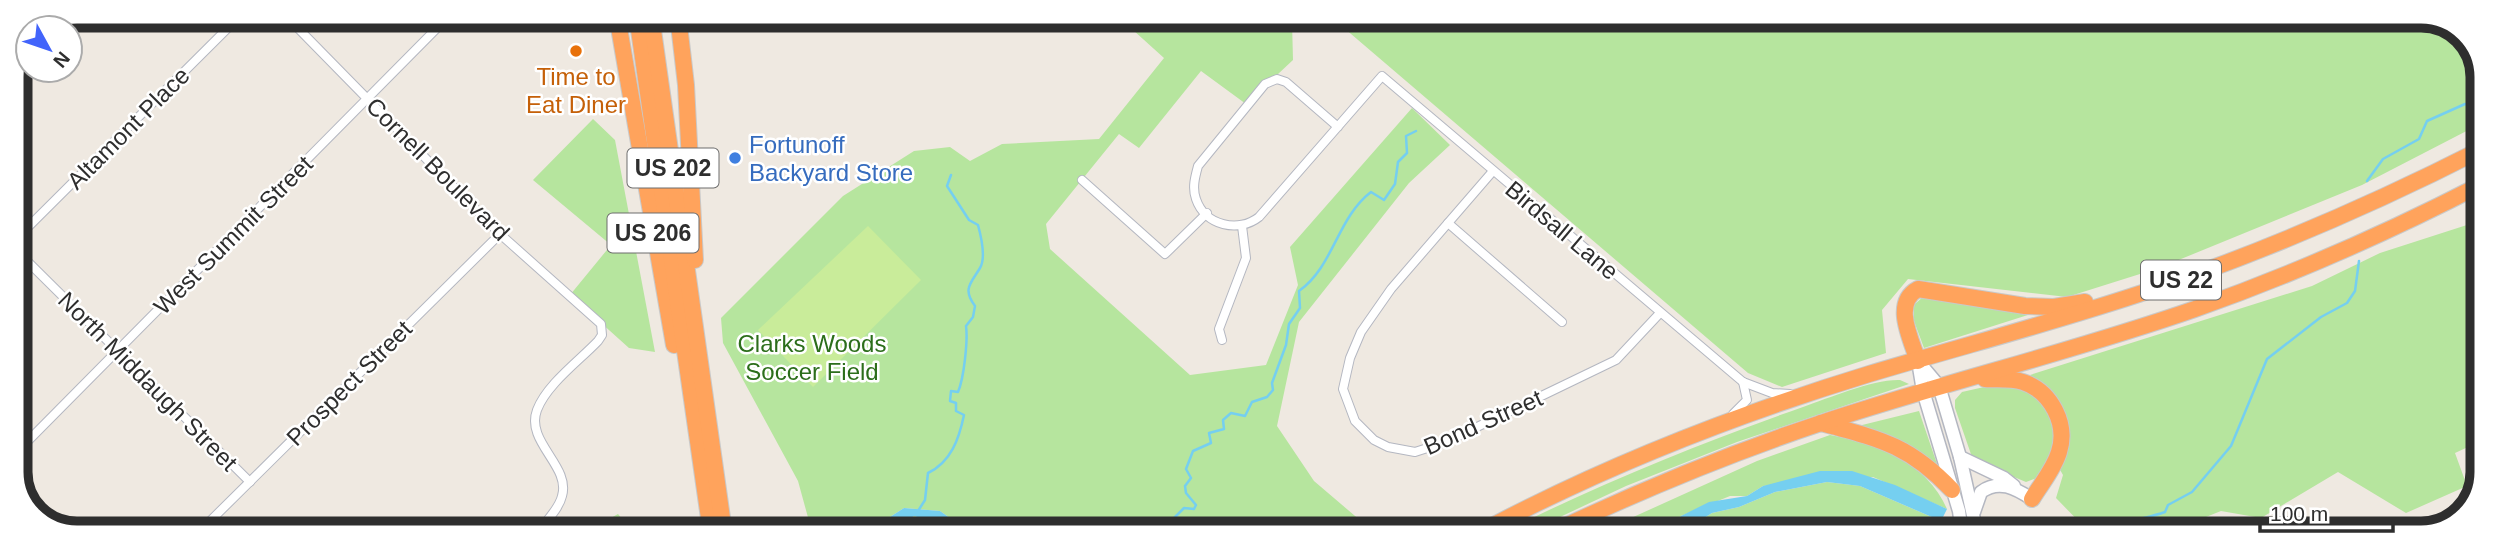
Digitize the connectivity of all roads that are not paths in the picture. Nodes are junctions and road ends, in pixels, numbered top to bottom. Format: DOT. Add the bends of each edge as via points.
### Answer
graph roads {
  1 [pos="228,28"];
  2 [pos="298,28"];
  3 [pos="437,28"];
  4 [pos="619,28"];
  5 [pos="638,28"];
  6 [pos="653,28"];
  7 [pos="679,28"];
  8 [pos="367,97"];
  9 [pos="1338,127"];
  10 [pos="2470,155"];
  11 [pos="1493,172"];
  12 [pos="1082,180"];
  13 [pos="2470,190"];
  14 [pos="1207,213"];
  15 [pos="1448,223"];
  16 [pos="1242,226"];
  17 [pos="28,227"];
  18 [pos="500,233"];
  19 [pos="28,262"];
  20 [pos="2147,291"];
  21 [pos="1660,313"];
  22 [pos="693,321"];
  23 [pos="1562,322"];
  24 [pos="1222,340"];
  25 [pos="118,352"];
  26 [pos="1918,361"];
  27 [pos="1972,377"];
  28 [pos="1743,382"];
  29 [pos="1939,386"];
  30 [pos="1923,391"];
  31 [pos="1810,393"];
  32 [pos="1821,423"];
  33 [pos="1703,432"];
  34 [pos="28,441"];
  35 [pos="699,447"];
  36 [pos="1960,457"];
  37 [pos="250,482"];
  38 [pos="2017,489"];
  39 [pos="1952,491"];
  40 [pos="2032,499"];
  41 [pos="1974,512"];
  42 [pos="210,521"];
  43 [pos="546,521"];
  44 [pos="709,521"];
  45 [pos="722,521"];
  46 [pos="1504,521"];
  47 [pos="1578,521"];
  48 [pos="1959,521"];
  49 [pos="1975,521"];
  1 -- 17 [label="street, Altamont Place"];
  2 -- 8 [label="street, Cornell Boulevard"];
  3 -- 8 [label="street, West Summit Street"];
  4 -- 35 [label="highway, US 206" via="677,366 688,423"];
  5 -- 35 [label="highway, US 202"];
  6 -- 22 [label="highway, US 202"];
  7 -- 22 [label="highway, US 206" via="699,304"];
  8 -- 18 [label="street, Cornell Boulevard"];
  8 -- 25 [label="street, West Summit Street"];
  9 -- 11 [label="street, Birdsall Lane" via="1382,76"];
  9 -- 14 [label="street" via="1286,82 1277,79 1265,84 1198,166 1195,198"];
  9 -- 16 [label="street" via="1259,217"];
  10 -- 20 [label="highway, US 22" via="2300,234"];
  11 -- 15 [label="street, Bond Street"];
  11 -- 21 [label="street, Birdsall Lane"];
  12 -- 14 [label="street" via="1164,254"];
  13 -- 27 [label="highway, US 22" via="2383,234 2267,283 2118,335"];
  14 -- 16 [label="street" via="1225,225"];
  15 -- 21 [label="street, Bond Street" via="1361,332 1344,378 1343,389 1355,421 1388,447 1415,452 1446,442 1604,366 1622,355"];
  15 -- 23 [label="street"];
  16 -- 24 [label="street" via="1246,258 1221,321"];
  18 -- 37 [label="street, Prospect Street"];
  18 -- 43 [label="street, Cornell Boulevard" via="603,328 600,338 536,412 540,439 564,485 561,499"];
  19 -- 25 [label="street, North Middaugh Street"];
  20 -- 26 [label="highway, US 22"];
  20 -- 26 [label="highway" via="2054,307 1918,289 1905,301 1904,310"];
  21 -- 28 [label="street, Birdsall Lane"];
  22 -- 45 [label="highway, US 202"];
  25 -- 34 [label="street, West Summit Street"];
  25 -- 37 [label="street, North Middaugh Street"];
  26 -- 29 [label="street"];
  26 -- 30 [label="street"];
  26 -- 31 [label="highway, US 22"];
  27 -- 29 [label="highway, US 22"];
  27 -- 40 [label="highway" via="2024,382 2043,394 2056,411 2062,430 2060,449"];
  28 -- 31 [label="street, Birdsall Lane" via="1772,393"];
  28 -- 33 [label="street" via="1745,405"];
  29 -- 30 [label="highway, US 22"];
  29 -- 36 [label="street"];
  30 -- 32 [label="highway, US 22"];
  30 -- 39 [label="street"];
  31 -- 33 [label="highway, US 22"];
  32 -- 39 [label="highway" via="1910,452"];
  32 -- 47 [label="highway, US 22" via="1668,480"];
  33 -- 46 [label="highway, US 22"];
  35 -- 44 [label="highway, US 202"];
  36 -- 38 [label="street"];
  36 -- 41 [label="street"];
  37 -- 42 [label="street, Prospect Street"];
  38 -- 40 [label="street"];
  38 -- 41 [label="street" via="1990,486 1977,498"];
  39 -- 48 [label="street"];
  41 -- 49 [label="street"];
}
